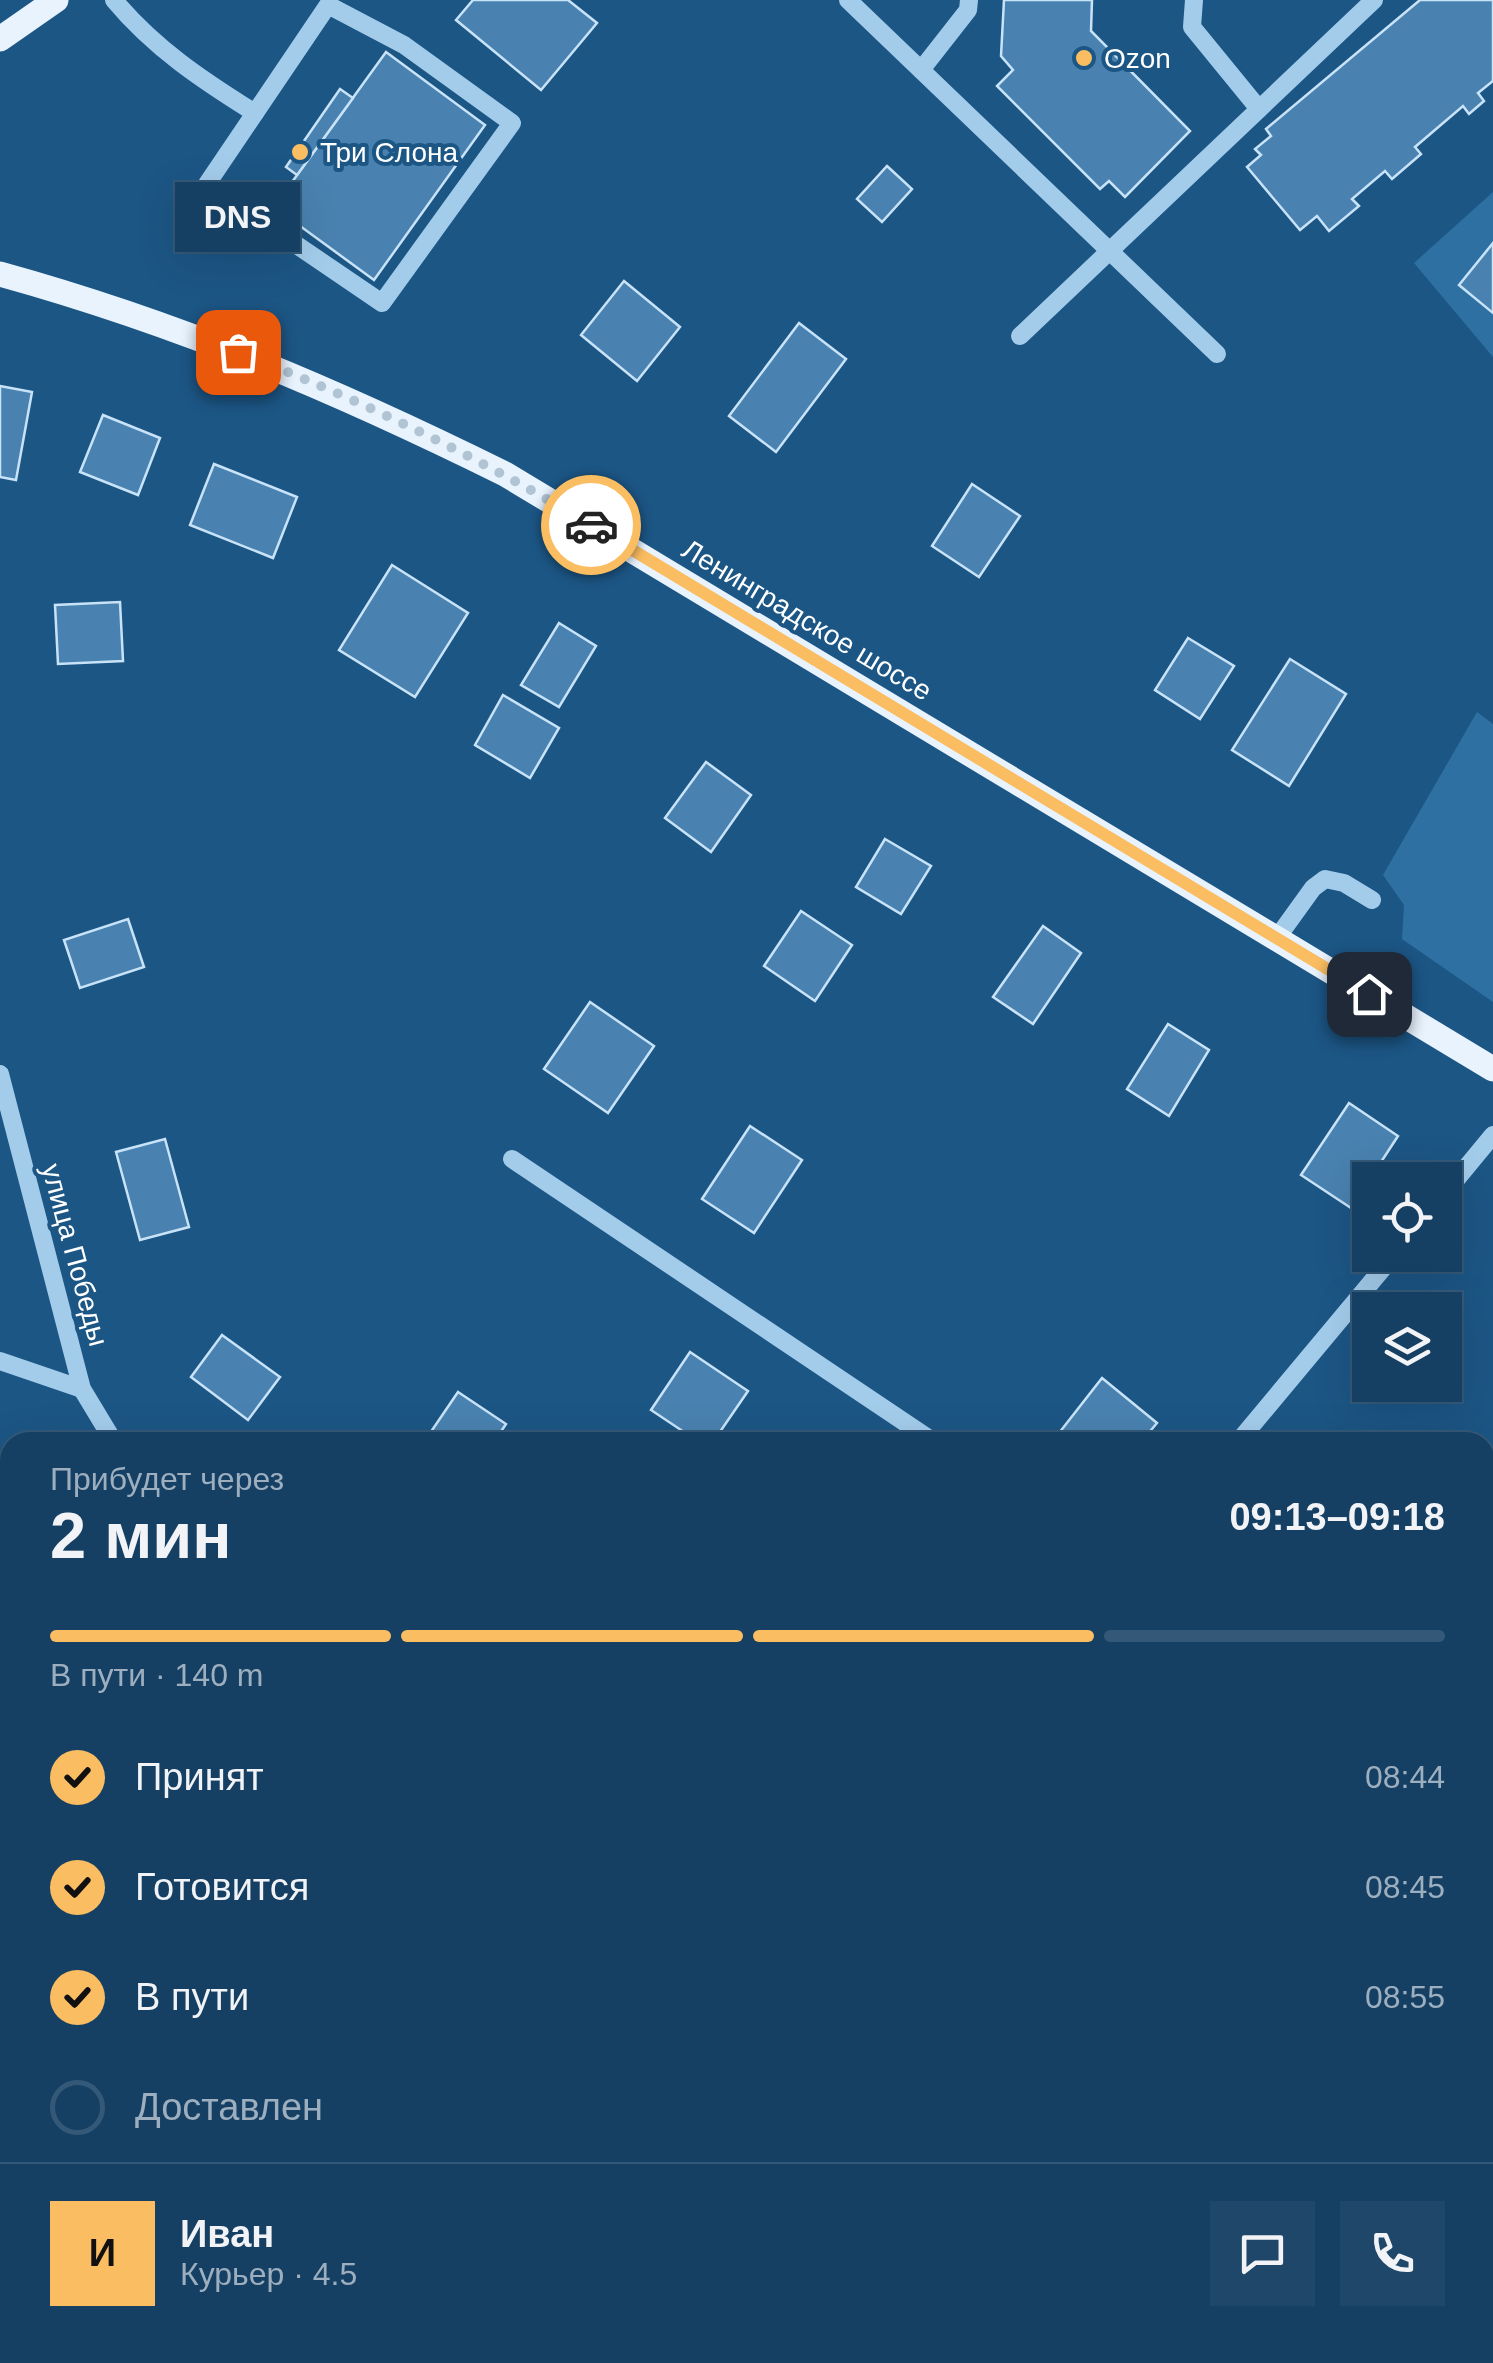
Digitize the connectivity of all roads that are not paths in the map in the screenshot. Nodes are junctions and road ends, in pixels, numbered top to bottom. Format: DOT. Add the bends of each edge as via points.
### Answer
graph roads {
  1 [pos="56,0"];
  2 [pos="114,0"];
  3 [pos="848,0"];
  4 [pos="969,0"];
  5 [pos="1194,0"];
  6 [pos="1374,0"];
  7 [pos="0,39"];
  8 [pos="921,70"];
  9 [pos="1259,109"];
  10 [pos="256,113"];
  11 [pos="1110,250"];
  12 [pos="0,274"];
  13 [pos="1020,336"];
  14 [pos="1218,354"];
  15 [pos="1372,900"];
  16 [pos="1276,938"];
  17 [pos="1493,1069"];
  18 [pos="0,1074"];
  19 [pos="1493,1135"];
  20 [pos="9,1143"];
  21 [pos="512,1159"];
  22 [pos="1462,1173"];
  23 [pos="1380,1272"];
  24 [pos="0,1361"];
  25 [pos="82,1389"];
  26 [pos="108,1432"];
  27 [pos="919,1432"];
  28 [pos="1246,1432"];
  1 -- 7 [label="main road"];
  2 -- 10 [label="street" via="142,34"];
  3 -- 8 [label="street"];
  4 -- 8 [label="street"];
  5 -- 9 [label="street" via="1192,27"];
  6 -- 9 [label="street"];
  8 -- 11 [label="street"];
  9 -- 11 [label="street"];
  10 -- 10 [label="street" via="328,6 404,45 512,123 382,303 207,184"];
  11 -- 13 [label="street"];
  11 -- 14 [label="street"];
  12 -- 16 [label="main road, Ленинградское шоссе" via="203,338 342,393 506,474"];
  15 -- 16 [label="street" via="1325,878"];
  16 -- 17 [label="main road, Ленинградское шоссе"];
  18 -- 20 [label="street, улица Победы"];
  19 -- 22 [label="street"];
  20 -- 25 [label="street, улица Победы"];
  21 -- 27 [label="street"];
  23 -- 28 [label="street"];
  24 -- 25 [label="street"];
  25 -- 26 [label="street, улица Победы"];
}
